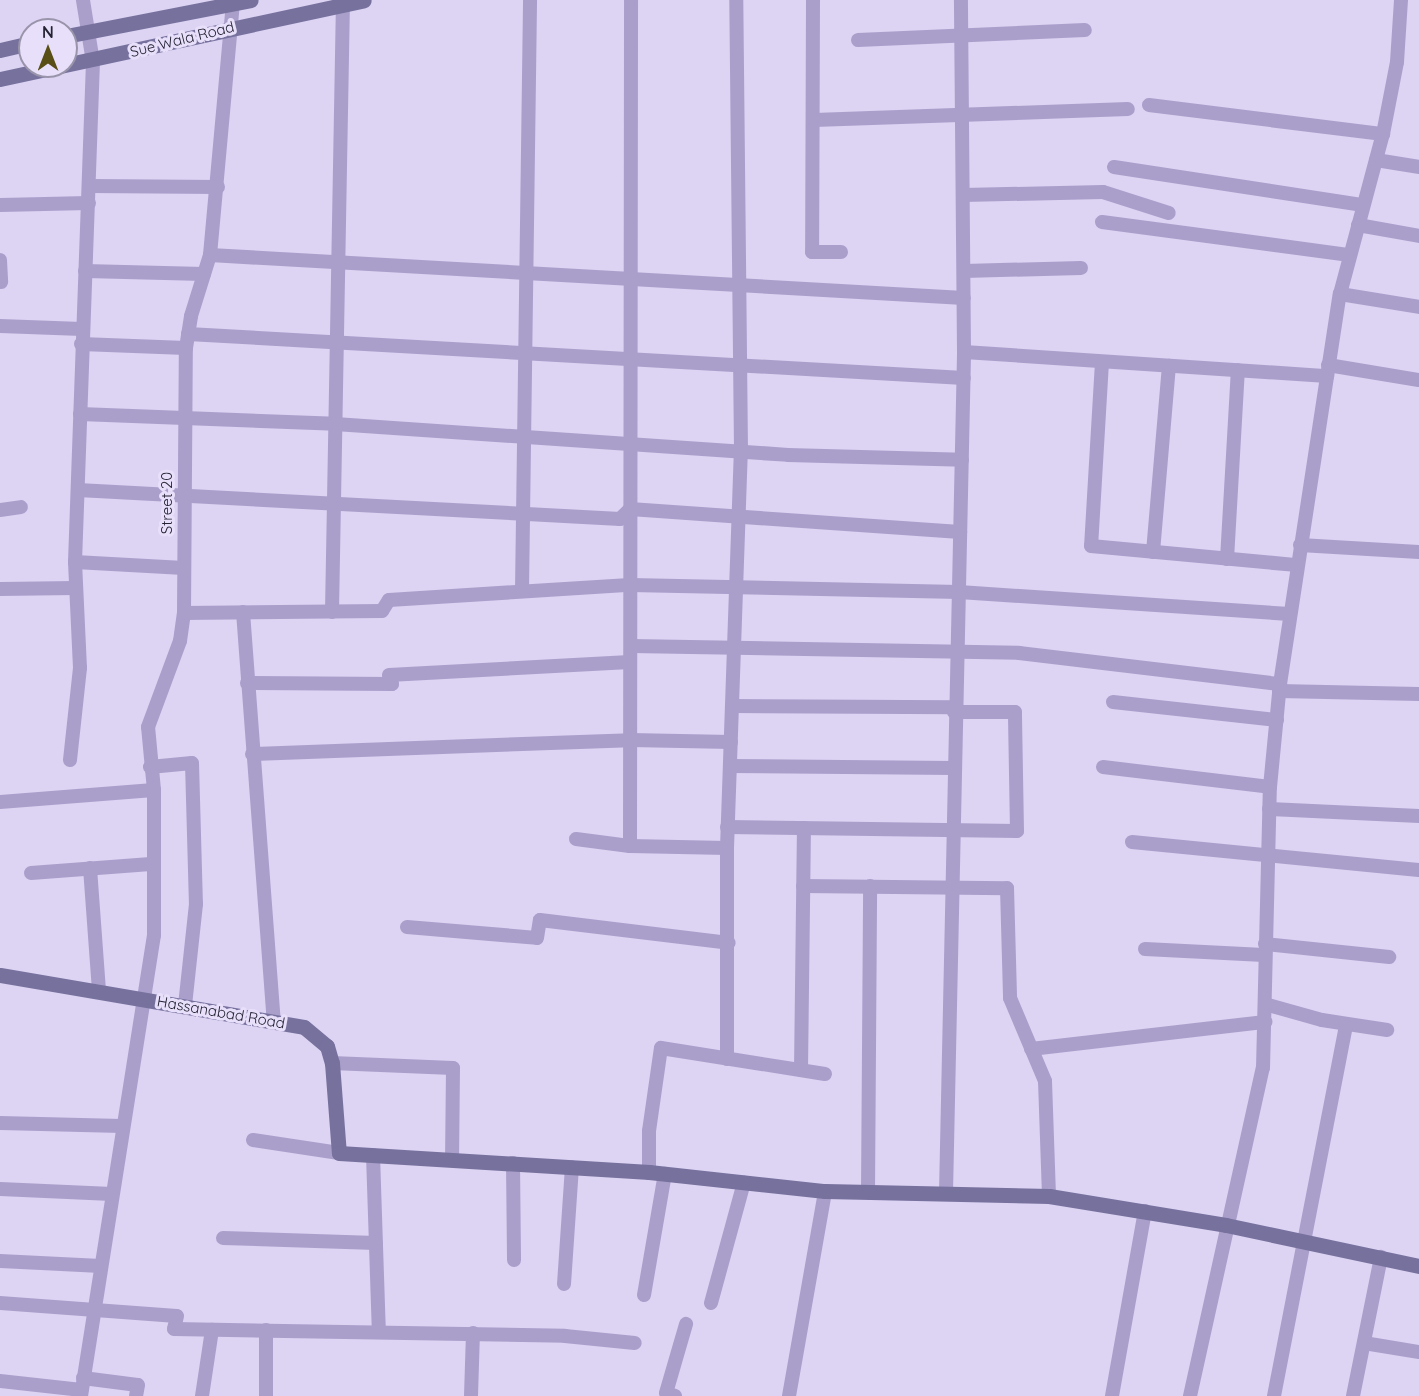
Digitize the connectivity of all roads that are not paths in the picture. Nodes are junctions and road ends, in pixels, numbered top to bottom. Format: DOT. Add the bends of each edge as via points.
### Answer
graph roads {
  1 [pos="83,0"];
  2 [pos="251,0"];
  3 [pos="364,0"];
  4 [pos="530,0"];
  5 [pos="631,0"];
  6 [pos="736,0"];
  7 [pos="813,0"];
  8 [pos="961,0"];
  9 [pos="1401,0"];
  10 [pos="343,2"];
  11 [pos="233,3"];
  12 [pos="231,27"];
  13 [pos="1085,30"];
  14 [pos="88,31"];
  15 [pos="78,33"];
  16 [pos="962,35"];
  17 [pos="858,40"];
  18 [pos="18,46"];
  19 [pos="0,50"];
  20 [pos="93,62"];
  21 [pos="0,80"];
  22 [pos="1149,105"];
  23 [pos="1128,109"];
  24 [pos="963,115"];
  25 [pos="814,120"];
  26 [pos="1383,134"];
  27 [pos="1376,160"];
  28 [pos="1114,167"];
  29 [pos="1419,168"];
  30 [pos="90,186"];
  31 [pos="218,187"];
  32 [pos="963,195"];
  33 [pos="89,203"];
  34 [pos="0,205"];
  35 [pos="1363,205"];
  36 [pos="1170,213"];
  37 [pos="1102,222"];
  38 [pos="1358,225"];
  39 [pos="1419,236"];
  40 [pos="841,252"];
  41 [pos="210,255"];
  42 [pos="1350,255"];
  43 [pos="0,260"];
  44 [pos="339,262"];
  45 [pos="1081,268"];
  46 [pos="85,271"];
  47 [pos="964,271"];
  48 [pos="204,274"];
  49 [pos="525,274"];
  50 [pos="633,281"];
  51 [pos="1,282"];
  52 [pos="739,287"];
  53 [pos="1340,294"];
  54 [pos="964,298"];
  55 [pos="1419,307"];
  56 [pos="0,326"];
  57 [pos="82,329"];
  58 [pos="187,341"];
  59 [pos="81,344"];
  60 [pos="336,344"];
  61 [pos="964,352"];
  62 [pos="524,355"];
  63 [pos="632,361"];
  64 [pos="1102,362"];
  65 [pos="1170,366"];
  66 [pos="739,367"];
  67 [pos="1239,370"];
  68 [pos="1327,371"];
  69 [pos="964,378"];
  70 [pos="1419,380"];
  71 [pos="80,414"];
  72 [pos="183,418"];
  73 [pos="335,424"];
  74 [pos="522,436"];
  75 [pos="631,443"];
  76 [pos="741,450"];
  77 [pos="962,460"];
  78 [pos="78,490"];
  79 [pos="184,497"];
  80 [pos="333,503"];
  81 [pos="21,507"];
  82 [pos="630,509"];
  83 [pos="0,510"];
  84 [pos="522,515"];
  85 [pos="740,516"];
  86 [pos="960,532"];
  87 [pos="1300,545"];
  88 [pos="1153,552"];
  89 [pos="1419,552"];
  90 [pos="1227,559"];
  91 [pos="75,562"];
  92 [pos="1297,565"];
  93 [pos="184,568"];
  94 [pos="630,585"];
  95 [pos="75,588"];
  96 [pos="739,588"];
  97 [pos="0,589"];
  98 [pos="522,591"];
  99 [pos="959,592"];
  100 [pos="243,612"];
  101 [pos="332,612"];
  102 [pos="184,613"];
  103 [pos="1289,614"];
  104 [pos="631,646"];
  105 [pos="736,651"];
  106 [pos="955,652"];
  107 [pos="630,662"];
  108 [pos="247,683"];
  109 [pos="1280,687"];
  110 [pos="1419,694"];
  111 [pos="1113,702"];
  112 [pos="733,706"];
  113 [pos="954,709"];
  114 [pos="1276,720"];
  115 [pos="630,740"];
  116 [pos="731,742"];
  117 [pos="252,754"];
  118 [pos="70,760"];
  119 [pos="730,766"];
  120 [pos="150,767"];
  121 [pos="1103,767"];
  122 [pos="953,768"];
  123 [pos="1270,787"];
  124 [pos="154,790"];
  125 [pos="0,802"];
  126 [pos="1269,809"];
  127 [pos="1419,816"];
  128 [pos="728,827"];
  129 [pos="804,828"];
  130 [pos="951,829"];
  131 [pos="576,839"];
  132 [pos="1132,842"];
  133 [pos="630,846"];
  134 [pos="727,848"];
  135 [pos="1268,858"];
  136 [pos="151,864"];
  137 [pos="90,868"];
  138 [pos="1419,870"];
  139 [pos="31,873"];
  140 [pos="803,886"];
  141 [pos="870,886"];
  142 [pos="951,887"];
  143 [pos="407,927"];
  144 [pos="729,943"];
  145 [pos="1145,948"];
  146 [pos="1264,950"];
  147 [pos="1389,957"];
  148 [pos="0,975"];
  149 [pos="99,990"];
  150 [pos="141,999"];
  151 [pos="1265,1004"];
  152 [pos="185,1006"];
  153 [pos="274,1021"];
  154 [pos="1265,1022"];
  155 [pos="1346,1024"];
  156 [pos="1387,1030"];
  157 [pos="1031,1048"];
  158 [pos="727,1059"];
  159 [pos="332,1063"];
  160 [pos="801,1070"];
  161 [pos="825,1074"];
  162 [pos="0,1123"];
  163 [pos="122,1126"];
  164 [pos="253,1140"];
  165 [pos="339,1153"];
  166 [pos="373,1155"];
  167 [pos="452,1160"];
  168 [pos="513,1163"];
  169 [pos="572,1167"];
  170 [pos="649,1172"];
  171 [pos="665,1174"];
  172 [pos="744,1182"];
  173 [pos="0,1189"];
  174 [pos="825,1191"];
  175 [pos="868,1192"];
  176 [pos="946,1193"];
  177 [pos="112,1194"];
  178 [pos="1049,1196"];
  179 [pos="1145,1211"];
  180 [pos="1226,1225"];
  181 [pos="223,1238"];
  182 [pos="1302,1240"];
  183 [pos="376,1243"];
  184 [pos="1381,1257"];
  185 [pos="514,1260"];
  186 [pos="0,1261"];
  187 [pos="101,1266"];
  188 [pos="1419,1266"];
  189 [pos="564,1284"];
  190 [pos="644,1295"];
  191 [pos="711,1303"];
  192 [pos="0,1304"];
  193 [pos="94,1311"];
  194 [pos="686,1324"];
  195 [pos="212,1330"];
  196 [pos="266,1330"];
  197 [pos="379,1332"];
  198 [pos="473,1334"];
  199 [pos="635,1343"];
  200 [pos="1364,1343"];
  201 [pos="1419,1352"];
  202 [pos="0,1381"];
  203 [pos="82,1388"];
  204 [pos="136,1396"];
  205 [pos="202,1396"];
  206 [pos="266,1396"];
  207 [pos="471,1396"];
  208 [pos="675,1396"];
  209 [pos="789,1396"];
  210 [pos="1112,1396"];
  211 [pos="1190,1396"];
  212 [pos="1274,1396"];
  213 [pos="1353,1396"];
  1 -- 14 [label="street"];
  2 -- 11 [label="street"];
  3 -- 10 [label="street, Sue Wala Road"];
  4 -- 49 [label="street"];
  5 -- 50 [label="street"];
  6 -- 52 [label="street"];
  7 -- 25 [label="street"];
  8 -- 16 [label="street"];
  9 -- 26 [label="street" via="1396,62"];
  10 -- 12 [label="street, Sue Wala Road"];
  10 -- 44 [label="street"];
  11 -- 12 [label="street, Street 20"];
  11 -- 14 [label="street"];
  12 -- 20 [label="street, Sue Wala Road"];
  12 -- 31 [label="street, Street 20"];
  13 -- 16 [label="street"];
  14 -- 15 [label="street"];
  14 -- 20 [label="street"];
  16 -- 17 [label="street"];
  16 -- 24 [label="street"];
  18 -- 19 [label="street"];
  20 -- 21 [label="street, Sue Wala Road"];
  20 -- 30 [label="street"];
  22 -- 26 [label="street"];
  23 -- 24 [label="street"];
  24 -- 25 [label="street"];
  24 -- 32 [label="street"];
  25 -- 40 [label="street" via="812,252"];
  26 -- 27 [label="street"];
  27 -- 29 [label="street"];
  27 -- 35 [label="street"];
  28 -- 35 [label="street"];
  30 -- 31 [label="street"];
  30 -- 33 [label="street"];
  31 -- 41 [label="street, Street 20"];
  32 -- 36 [label="street" via="1103,192"];
  32 -- 47 [label="street"];
  33 -- 34 [label="street"];
  33 -- 46 [label="street"];
  35 -- 38 [label="street"];
  37 -- 42 [label="street"];
  38 -- 39 [label="street"];
  38 -- 42 [label="street"];
  41 -- 44 [label="street"];
  41 -- 48 [label="street, Street 20"];
  42 -- 53 [label="street"];
  43 -- 51 [label="street"];
  44 -- 49 [label="street"];
  44 -- 60 [label="street"];
  45 -- 47 [label="street"];
  46 -- 48 [label="street"];
  46 -- 57 [label="street"];
  47 -- 54 [label="street"];
  48 -- 58 [label="street, Street 20"];
  49 -- 50 [label="street"];
  49 -- 62 [label="street"];
  50 -- 52 [label="street"];
  50 -- 63 [label="street"];
  52 -- 54 [label="street"];
  52 -- 66 [label="street"];
  53 -- 55 [label="street"];
  53 -- 68 [label="street"];
  54 -- 61 [label="street"];
  56 -- 57 [label="street"];
  57 -- 59 [label="street"];
  58 -- 59 [label="street"];
  58 -- 60 [label="street"];
  58 -- 72 [label="street, Street 20"];
  59 -- 71 [label="street"];
  60 -- 62 [label="street"];
  60 -- 73 [label="street"];
  61 -- 64 [label="street"];
  61 -- 69 [label="street"];
  62 -- 63 [label="street"];
  62 -- 74 [label="street"];
  63 -- 66 [label="street"];
  63 -- 75 [label="street"];
  64 -- 65 [label="street"];
  64 -- 88 [label="street" via="1091,546"];
  65 -- 67 [label="street"];
  65 -- 88 [label="street"];
  66 -- 69 [label="street"];
  66 -- 76 [label="street"];
  67 -- 68 [label="street"];
  67 -- 90 [label="street"];
  68 -- 70 [label="street"];
  68 -- 87 [label="street"];
  69 -- 77 [label="street"];
  71 -- 72 [label="street"];
  71 -- 78 [label="street"];
  72 -- 73 [label="street"];
  72 -- 79 [label="street, Street 20"];
  73 -- 74 [label="street"];
  73 -- 80 [label="street"];
  74 -- 75 [label="street"];
  74 -- 84 [label="street"];
  75 -- 76 [label="street"];
  75 -- 82 [label="street"];
  76 -- 77 [label="street"];
  76 -- 85 [label="street"];
  77 -- 86 [label="street"];
  78 -- 79 [label="street"];
  78 -- 91 [label="street"];
  79 -- 80 [label="street"];
  79 -- 93 [label="street, Street 20"];
  80 -- 84 [label="street"];
  80 -- 101 [label="street"];
  81 -- 83 [label="street"];
  82 -- 84 [label="street" via="620,519"];
  82 -- 85 [label="street"];
  82 -- 94 [label="street"];
  84 -- 98 [label="street"];
  85 -- 86 [label="street"];
  85 -- 96 [label="street"];
  86 -- 99 [label="street"];
  87 -- 89 [label="street"];
  87 -- 92 [label="street"];
  88 -- 90 [label="street"];
  90 -- 92 [label="street"];
  91 -- 93 [label="street"];
  91 -- 95 [label="street"];
  92 -- 103 [label="street"];
  93 -- 102 [label="street, Street 20"];
  94 -- 96 [label="street"];
  94 -- 98 [label="street"];
  94 -- 104 [label="street"];
  95 -- 97 [label="street"];
  95 -- 118 [label="street" via="80,668"];
  96 -- 99 [label="street"];
  96 -- 105 [label="street"];
  98 -- 101 [label="street" via="389,600 382,611"];
  99 -- 103 [label="street"];
  99 -- 106 [label="street"];
  100 -- 101 [label="street"];
  100 -- 102 [label="street"];
  100 -- 108 [label="street"];
  102 -- 120 [label="street, Street 20" via="180,641 148,727"];
  103 -- 109 [label="street"];
  104 -- 105 [label="street"];
  104 -- 107 [label="street"];
  105 -- 106 [label="street"];
  105 -- 112 [label="street"];
  106 -- 109 [label="street" via="1018,653"];
  106 -- 113 [label="street"];
  107 -- 108 [label="street" via="389,675 392,684"];
  107 -- 115 [label="street"];
  108 -- 117 [label="street"];
  109 -- 110 [label="street"];
  109 -- 114 [label="street"];
  111 -- 114 [label="street"];
  112 -- 113 [label="street"];
  112 -- 116 [label="street"];
  113 -- 122 [label="street"];
  113 -- 130 [label="street" via="1015,712 1017,831"];
  114 -- 123 [label="street"];
  115 -- 116 [label="street"];
  115 -- 117 [label="street"];
  115 -- 133 [label="street"];
  116 -- 119 [label="street"];
  117 -- 153 [label="street"];
  119 -- 122 [label="street"];
  119 -- 128 [label="street"];
  120 -- 124 [label="street, Street 20"];
  120 -- 152 [label="street" via="192,763 196,904"];
  121 -- 123 [label="street"];
  122 -- 130 [label="street"];
  123 -- 126 [label="street"];
  124 -- 125 [label="street"];
  124 -- 136 [label="street, Street 20"];
  126 -- 127 [label="street"];
  126 -- 135 [label="street"];
  128 -- 129 [label="street"];
  128 -- 134 [label="street"];
  129 -- 130 [label="street"];
  129 -- 140 [label="street"];
  130 -- 142 [label="street"];
  131 -- 133 [label="street"];
  132 -- 135 [label="street"];
  133 -- 134 [label="street"];
  134 -- 144 [label="street"];
  135 -- 138 [label="street"];
  135 -- 146 [label="street"];
  136 -- 137 [label="street"];
  136 -- 150 [label="street, Street 20" via="154,935"];
  137 -- 139 [label="street"];
  137 -- 149 [label="street"];
  140 -- 141 [label="street"];
  140 -- 160 [label="street"];
  141 -- 142 [label="street"];
  141 -- 175 [label="street"];
  142 -- 157 [label="street" via="1007,888 1010,998"];
  142 -- 176 [label="street"];
  143 -- 144 [label="street" via="537,938 540,920"];
  144 -- 158 [label="street"];
  145 -- 146 [label="street"];
  146 -- 147 [label="street"];
  146 -- 151 [label="street"];
  148 -- 149 [label="street, Hassanabad Road"];
  149 -- 150 [label="street, Hassanabad Road"];
  150 -- 152 [label="street, Hassanabad Road"];
  150 -- 163 [label="street, Street 20"];
  151 -- 154 [label="street"];
  151 -- 155 [label="street"];
  152 -- 153 [label="street, Hassanabad Road"];
  153 -- 159 [label="street, Hassanabad Road" via="318,1034"];
  154 -- 157 [label="street"];
  154 -- 180 [label="street" via="1261,1080"];
  155 -- 156 [label="street"];
  155 -- 182 [label="street"];
  157 -- 178 [label="street" via="1045,1081"];
  158 -- 160 [label="street"];
  158 -- 170 [label="street" via="661,1048 649,1131"];
  159 -- 165 [label="street, Hassanabad Road"];
  159 -- 167 [label="street" via="453,1068"];
  160 -- 161 [label="street"];
  162 -- 163 [label="street"];
  163 -- 177 [label="street, Street 20"];
  164 -- 165 [label="street"];
  165 -- 166 [label="street"];
  166 -- 167 [label="street"];
  166 -- 183 [label="street"];
  167 -- 168 [label="street"];
  168 -- 169 [label="street"];
  168 -- 185 [label="street"];
  169 -- 170 [label="street"];
  169 -- 189 [label="street"];
  170 -- 171 [label="street"];
  171 -- 172 [label="street"];
  171 -- 190 [label="street"];
  172 -- 174 [label="street"];
  172 -- 191 [label="street"];
  173 -- 177 [label="street"];
  174 -- 175 [label="street"];
  174 -- 209 [label="street"];
  175 -- 176 [label="street"];
  176 -- 178 [label="street"];
  177 -- 187 [label="street, Street 20"];
  178 -- 179 [label="street"];
  179 -- 180 [label="street"];
  179 -- 210 [label="street"];
  180 -- 182 [label="street"];
  180 -- 211 [label="street"];
  181 -- 183 [label="street"];
  182 -- 184 [label="street"];
  182 -- 212 [label="street"];
  183 -- 197 [label="street"];
  184 -- 188 [label="street"];
  184 -- 200 [label="street"];
  186 -- 187 [label="street"];
  187 -- 193 [label="street, Street 20"];
  192 -- 193 [label="street"];
  193 -- 195 [label="street" via="177,1316 174,1329"];
  193 -- 203 [label="street, Street 20"];
  194 -- 208 [label="street" via="666,1393"];
  195 -- 196 [label="street"];
  195 -- 205 [label="street"];
  196 -- 197 [label="street"];
  196 -- 206 [label="street"];
  197 -- 198 [label="street"];
  198 -- 199 [label="street"];
  198 -- 207 [label="street"];
  200 -- 201 [label="street"];
  200 -- 213 [label="street"];
  202 -- 203 [label="street"];
  203 -- 204 [label="street" via="138,1385"];
}
